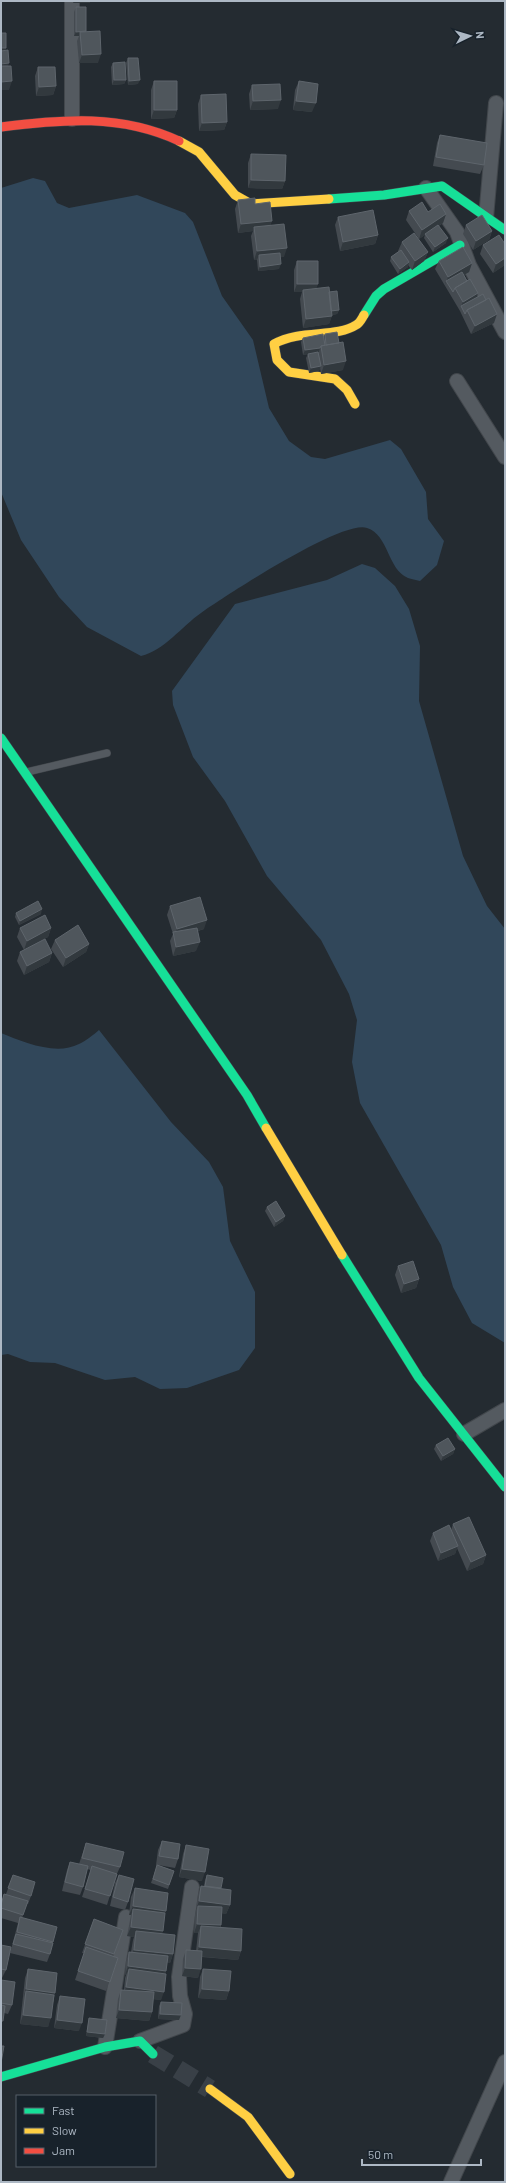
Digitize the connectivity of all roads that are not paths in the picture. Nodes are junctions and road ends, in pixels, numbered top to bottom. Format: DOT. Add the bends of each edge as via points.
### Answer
graph roads {
  1 [pos="72,1"];
  2 [pos="496,103"];
  3 [pos="72,119"];
  4 [pos="1,127"];
  5 [pos="426,188"];
  6 [pos="486,218"];
  7 [pos="505,230"];
  8 [pos="460,245"];
  9 [pos="505,332"];
  10 [pos="456,381"];
  11 [pos="355,404"];
  12 [pos="505,457"];
  13 [pos="1,738"];
  14 [pos="107,753"];
  15 [pos="25,773"];
  16 [pos="505,1410"];
  17 [pos="464,1434"];
  18 [pos="505,1487"];
  19 [pos="192,1887"];
  20 [pos="126,1916"];
  21 [pos="140,2041"];
  22 [pos="105,2047"];
  23 [pos="153,2054"];
  24 [pos="505,2062"];
  25 [pos="1,2078"];
  26 [pos="210,2088"];
  27 [pos="290,2174"];
  28 [pos="451,2182"];
  1 -- 3 [label="street"];
  2 -- 6 [label="street"];
  3 -- 4 [label="street"];
  3 -- 5 [label="street" via="132,125 182,143 198,151 213,164 235,197 241,202 251,204 384,195"];
  5 -- 6 [label="street" via="442,186"];
  5 -- 8 [label="street" via="457,232"];
  6 -- 7 [label="street"];
  8 -- 9 [label="street"];
  8 -- 11 [label="street" via="442,254 424,268 392,282 378,294 358,324 346,328 285,336 274,344 277,360 290,372 335,379 348,390"];
  10 -- 12 [label="street"];
  13 -- 15 [label="street"];
  14 -- 15 [label="lane"];
  15 -- 17 [label="street" via="247,1095 338,1249 419,1378"];
  16 -- 17 [label="street"];
  17 -- 18 [label="street"];
  19 -- 21 [label="street" via="179,1977 180,1996 186,2014 182,2025"];
  20 -- 22 [label="street"];
  21 -- 22 [label="street"];
  21 -- 23 [label="street"];
  22 -- 25 [label="street"];
  24 -- 28 [label="street"];
  26 -- 27 [label="street" via="248,2117"];
}
